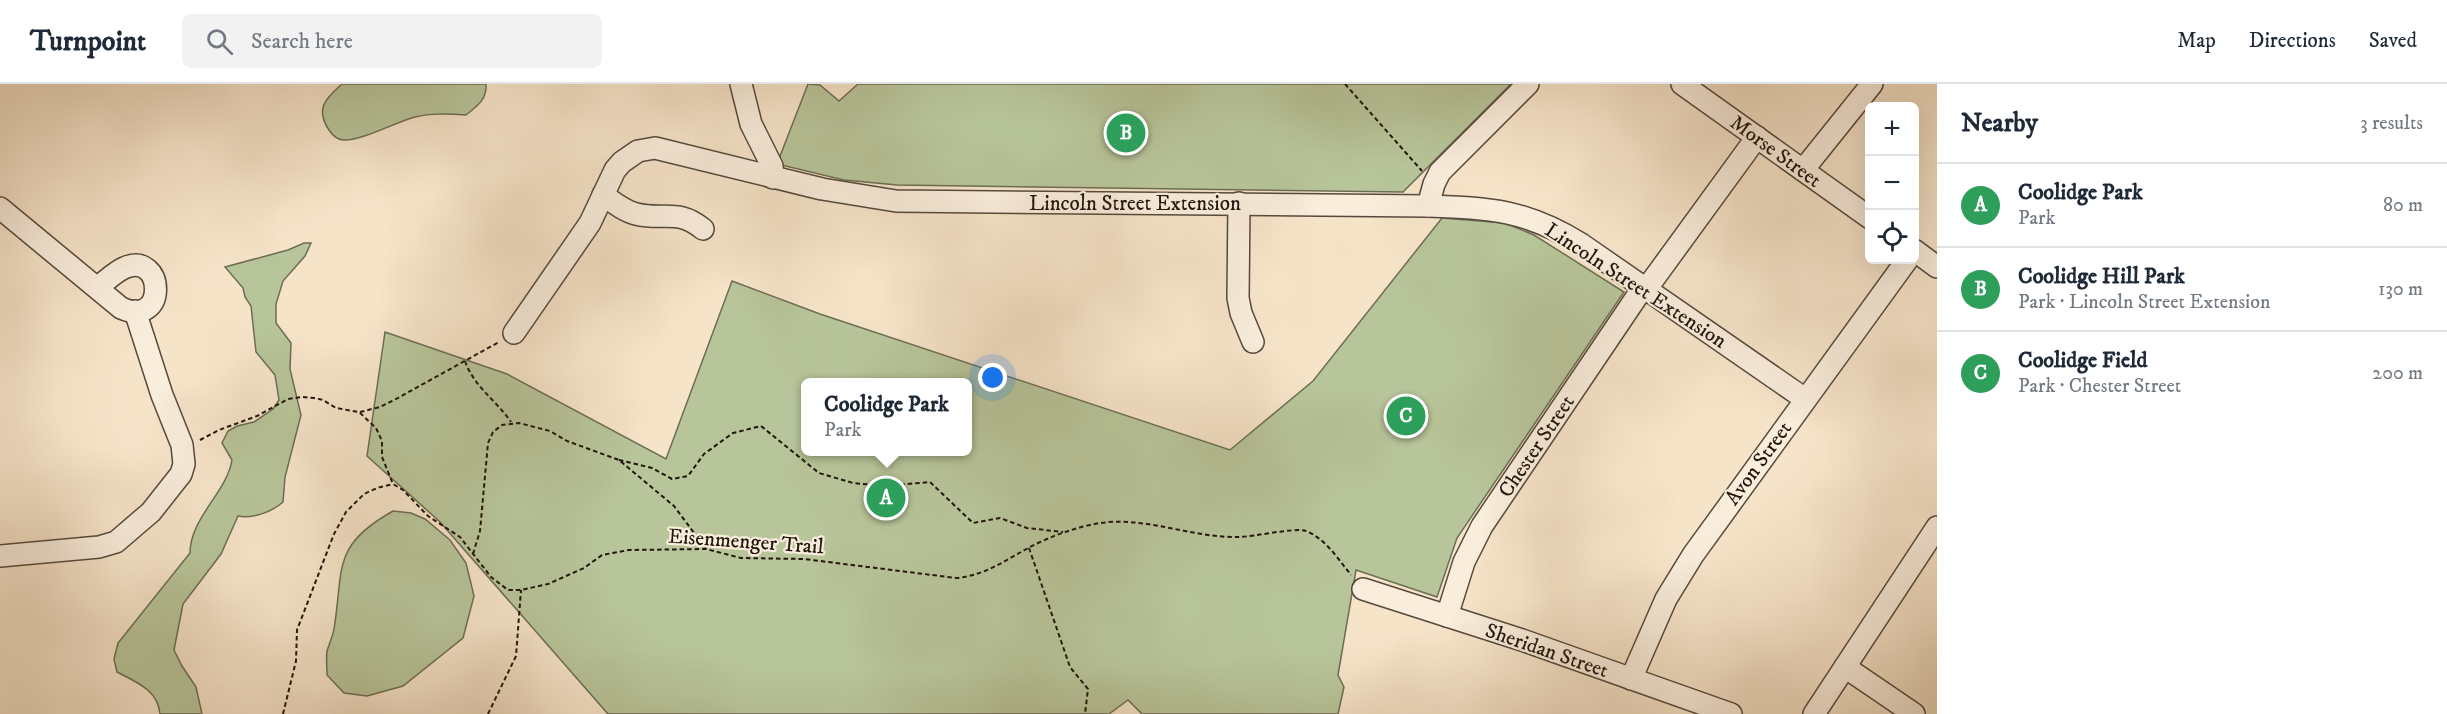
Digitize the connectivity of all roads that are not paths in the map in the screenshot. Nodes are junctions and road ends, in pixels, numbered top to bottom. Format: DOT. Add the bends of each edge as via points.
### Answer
graph roads {
  1 [pos="741,84"];
  2 [pos="1528,84"];
  3 [pos="1682,84"];
  4 [pos="1872,84"];
  5 [pos="1757,137"];
  6 [pos="1803,170"];
  7 [pos="773,178"];
  8 [pos="603,195"];
  9 [pos="1239,203"];
  10 [pos="1428,206"];
  11 [pos="0,208"];
  12 [pos="1865,215"];
  13 [pos="703,229"];
  14 [pos="1925,257"];
  15 [pos="1645,287"];
  16 [pos="98,288"];
  17 [pos="135,311"];
  18 [pos="514,333"];
  19 [pos="1253,342"];
  20 [pos="1805,399"];
  21 [pos="1937,527"];
  22 [pos="0,556"];
  23 [pos="1363,589"];
  24 [pos="1447,616"];
  25 [pos="1845,667"];
  26 [pos="1631,679"];
  27 [pos="1731,714"];
  28 [pos="1814,714"];
  29 [pos="1914,714"];
  1 -- 7 [label="street" via="748,114 772,166"];
  2 -- 10 [label="street" via="1449,162 1434,184"];
  3 -- 5 [label="street, Morse Street"];
  4 -- 6 [label="street"];
  5 -- 6 [label="street, Morse Street"];
  5 -- 15 [label="street, Chester Street"];
  6 -- 12 [label="street, Morse Street"];
  7 -- 8 [label="street, Lincoln Street Extension" via="663,148 646,148 622,162"];
  7 -- 9 [label="street, Lincoln Street Extension" via="841,193 914,202"];
  8 -- 13 [label="street" via="636,214 680,215"];
  8 -- 18 [label="street, Lincoln Street Extension" via="576,247"];
  9 -- 10 [label="street, Lincoln Street Extension"];
  9 -- 19 [label="street" via="1238,298"];
  10 -- 15 [label="street, Lincoln Street Extension" via="1486,209 1535,219"];
  11 -- 16 [label="street"];
  14 -- 20 [label="street, Avon Street"];
  15 -- 20 [label="street, Lincoln Street Extension"];
  15 -- 24 [label="street, Chester Street" via="1482,526 1464,562"];
  16 -- 17 [label="street" via="121,308"];
  16 -- 17 [label="street" via="127,266 143,267 155,279 157,289 150,305"];
  17 -- 22 [label="street" via="182,446 184,464 174,486 136,527 116,542"];
  20 -- 26 [label="street, Avon Street" via="1678,577"];
  21 -- 25 [label="street"];
  23 -- 24 [label="street, Sheridan Street"];
  24 -- 26 [label="street, Sheridan Street"];
  25 -- 28 [label="street"];
  25 -- 29 [label="street"];
  26 -- 27 [label="street, Sheridan Street"];
}
